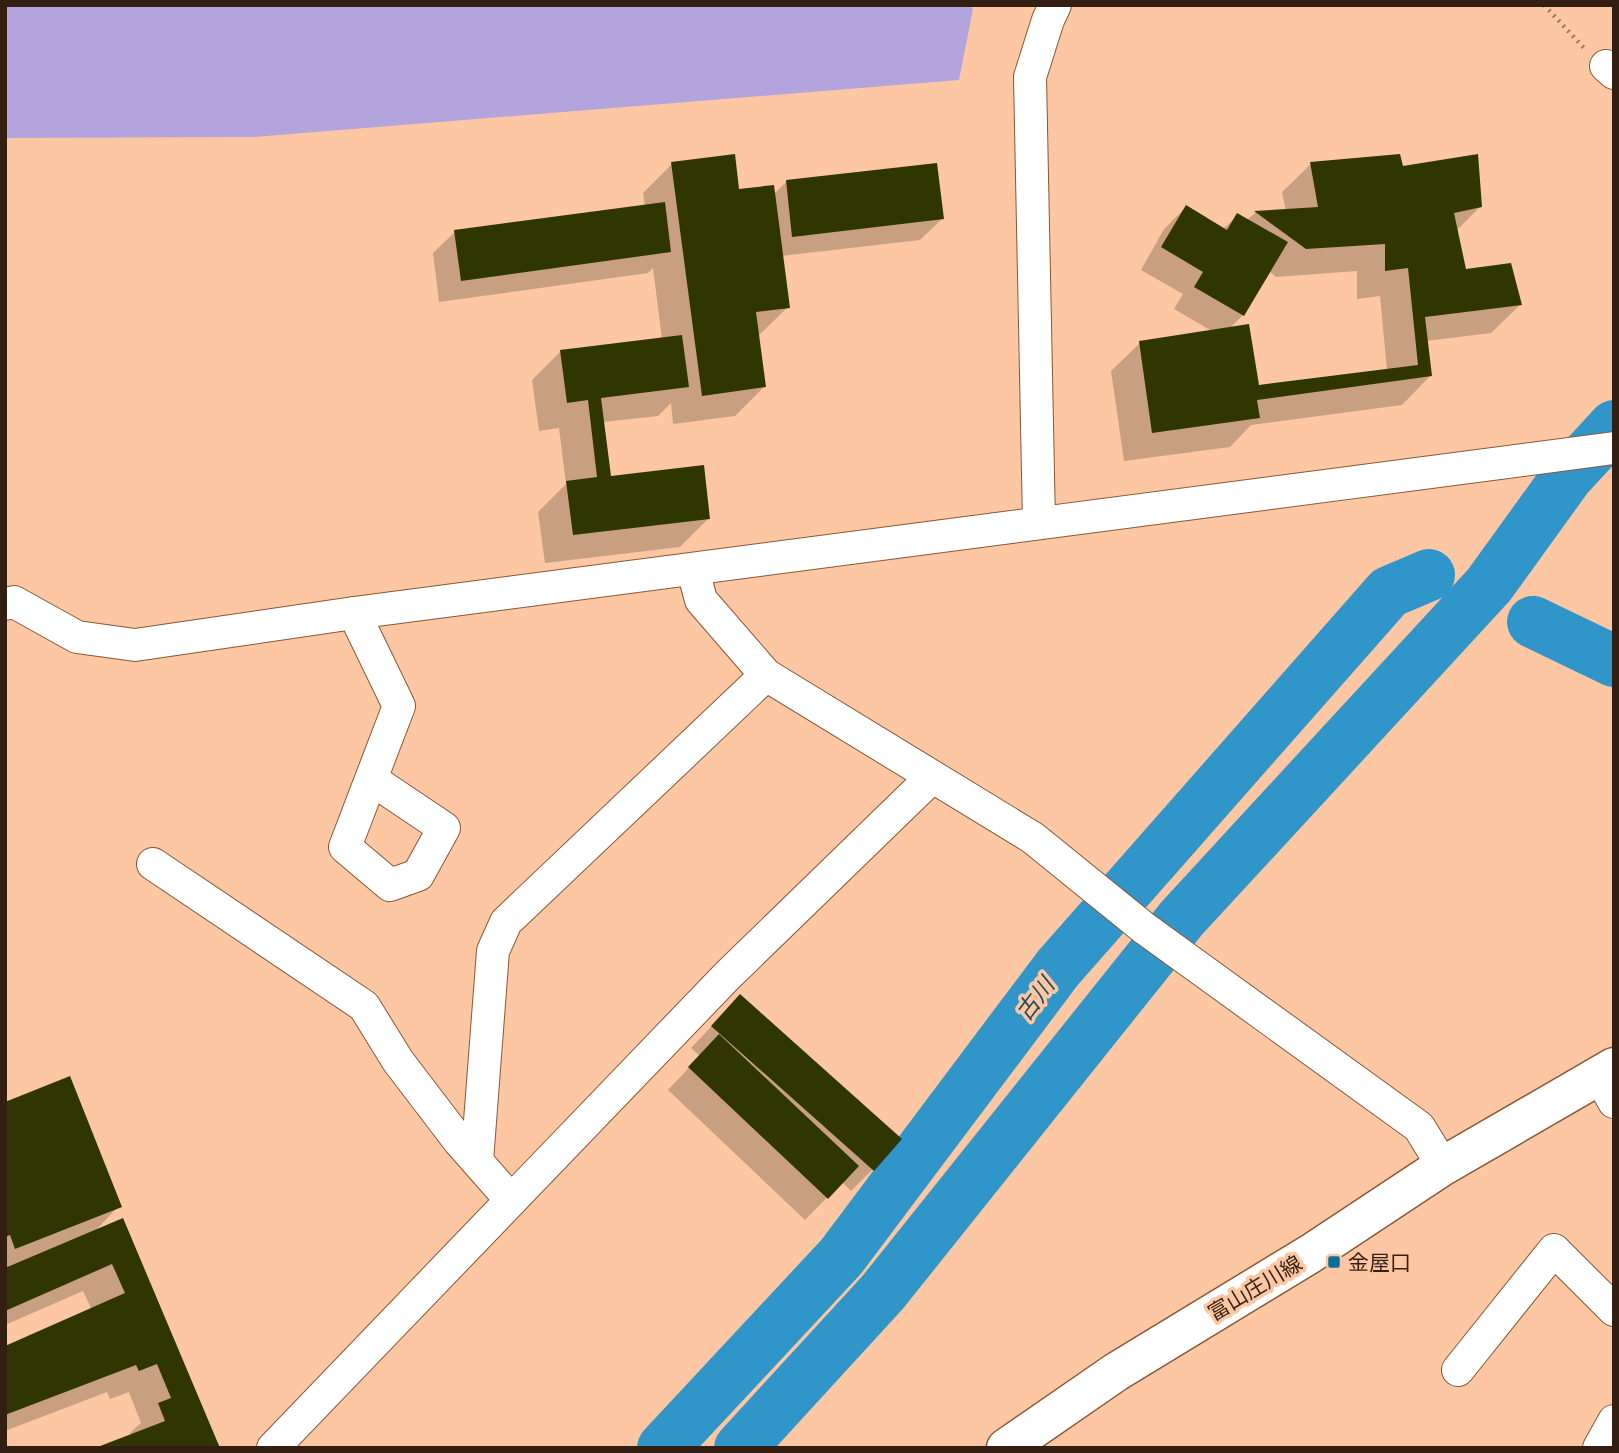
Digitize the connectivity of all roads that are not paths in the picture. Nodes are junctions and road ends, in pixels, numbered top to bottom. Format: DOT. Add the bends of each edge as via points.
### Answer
graph roads {
  1 [pos="1055,5"];
  2 [pos="1614,447"];
  3 [pos="1039,523"];
  4 [pos="693,570"];
  5 [pos="5,604"];
  6 [pos="354,613"];
  7 [pos="766,675"];
  8 [pos="932,777"];
  9 [pos="371,779"];
  10 [pos="153,864"];
  11 [pos="1609,1081"];
  12 [pos="477,1161"];
  13 [pos="1443,1166"];
  14 [pos="511,1200"];
  15 [pos="1614,1310"];
  16 [pos="1458,1370"];
  17 [pos="1614,1421"];
  18 [pos="273,1448"];
  19 [pos="1006,1448"];
  20 [pos="1599,1448"];
  1 -- 3 [label="street" via="1030,77"];
  2 -- 3 [label="street"];
  3 -- 4 [label="street"];
  4 -- 6 [label="street"];
  4 -- 7 [label="street" via="701,600"];
  5 -- 6 [label="street" via="13,602 77,637 135,645"];
  6 -- 9 [label="street" via="398,706"];
  7 -- 8 [label="street"];
  7 -- 12 [label="street" via="506,922 493,951"];
  8 -- 13 [label="street" via="1033,838 1185,958 1419,1127"];
  8 -- 14 [label="street" via="727,976"];
  10 -- 12 [label="street" via="364,1006 398,1061"];
  11 -- 13 [label="main road, 富山庄川線"];
  12 -- 14 [label="street"];
  13 -- 19 [label="main road, 富山庄川線" via="1310,1254 1116,1371"];
  14 -- 18 [label="street"];
  15 -- 16 [label="street" via="1554,1250"];
  17 -- 20 [label="street"];
}
